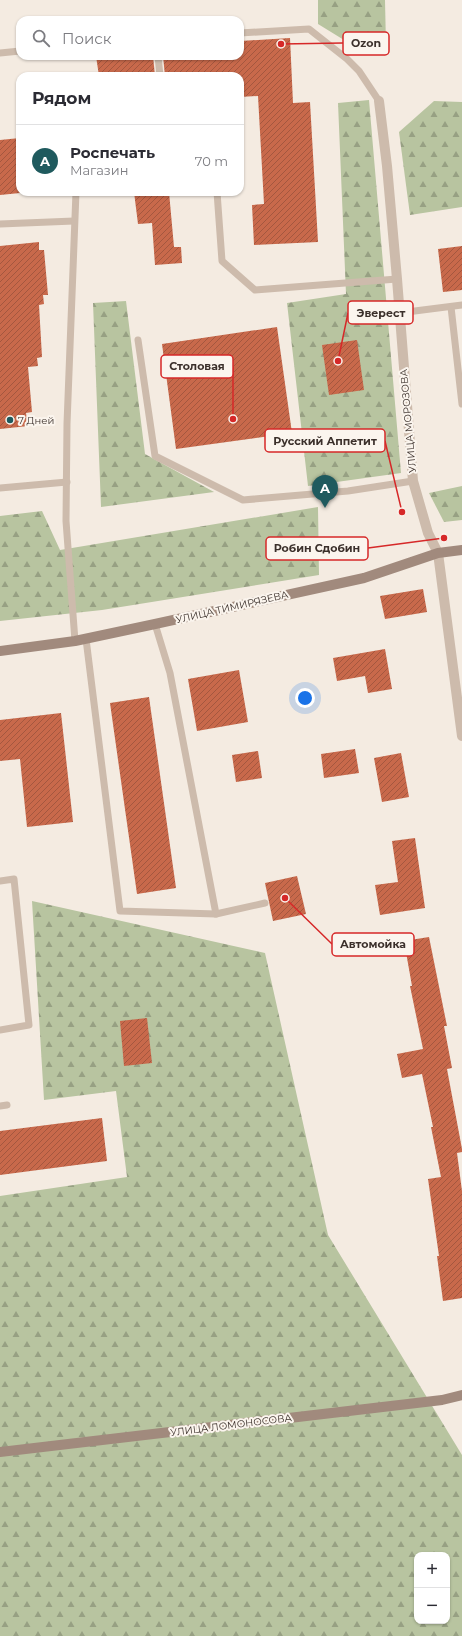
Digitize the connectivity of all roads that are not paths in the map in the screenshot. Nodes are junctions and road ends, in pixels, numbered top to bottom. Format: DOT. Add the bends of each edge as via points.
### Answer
graph roads {
  1 [pos="244,33"];
  2 [pos="16,51"];
  3 [pos="0,53"];
  4 [pos="158,60"];
  5 [pos="160,72"];
  6 [pos="379,100"];
  7 [pos="76,196"];
  8 [pos="217,196"];
  9 [pos="74,221"];
  10 [pos="0,224"];
  11 [pos="397,279"];
  12 [pos="462,305"];
  13 [pos="451,307"];
  14 [pos="399,314"];
  15 [pos="138,340"];
  16 [pos="462,404"];
  17 [pos="413,481"];
  18 [pos="67,482"];
  19 [pos="0,488"];
  20 [pos="462,550"];
  21 [pos="438,553"];
  22 [pos="155,624"];
  23 [pos="86,639"];
  24 [pos="75,641"];
  25 [pos="0,651"];
  26 [pos="462,736"];
  27 [pos="0,881"];
  28 [pos="265,902"];
  29 [pos="216,914"];
  30 [pos="0,1030"];
  31 [pos="462,1395"];
  32 [pos="0,1452"];
  1 -- 6 [label="lane" via="309,29 359,71"];
  2 -- 3 [label="lane"];
  4 -- 5 [label="lane"];
  6 -- 11 [label="street, УЛИЦА МОРОЗОВА"];
  7 -- 9 [label="lane"];
  8 -- 11 [label="lane" via="222,261 255,290"];
  9 -- 10 [label="lane"];
  9 -- 18 [label="lane"];
  11 -- 14 [label="street, УЛИЦА МОРОЗОВА"];
  12 -- 13 [label="lane"];
  13 -- 14 [label="lane"];
  13 -- 16 [label="lane"];
  14 -- 17 [label="street, УЛИЦА МОРОЗОВА"];
  15 -- 17 [label="lane" via="155,456 242,500 348,491"];
  17 -- 21 [label="street, УЛИЦА МОРОЗОВА" via="428,533"];
  18 -- 19 [label="lane"];
  18 -- 24 [label="lane" via="66,521"];
  20 -- 21 [label="main road, УЛИЦА ТИМИРЯЗЕВА"];
  21 -- 22 [label="main road, УЛИЦА ТИМИРЯЗЕВА" via="364,578"];
  21 -- 26 [label="street, УЛИЦА МОРОЗОВА"];
  22 -- 23 [label="main road, УЛИЦА ТИМИРЯЗЕВА"];
  22 -- 29 [label="lane" via="170,673"];
  23 -- 24 [label="main road, УЛИЦА ТИМИРЯЗЕВА"];
  23 -- 29 [label="lane" via="120,911"];
  24 -- 25 [label="main road, УЛИЦА ТИМИРЯЗЕВА"];
  27 -- 30 [label="lane" via="14,879 30,1025"];
  28 -- 29 [label="lane"];
  31 -- 32 [label="main road, УЛИЦА ЛОМОНОСОВА" via="442,1400"];
}
